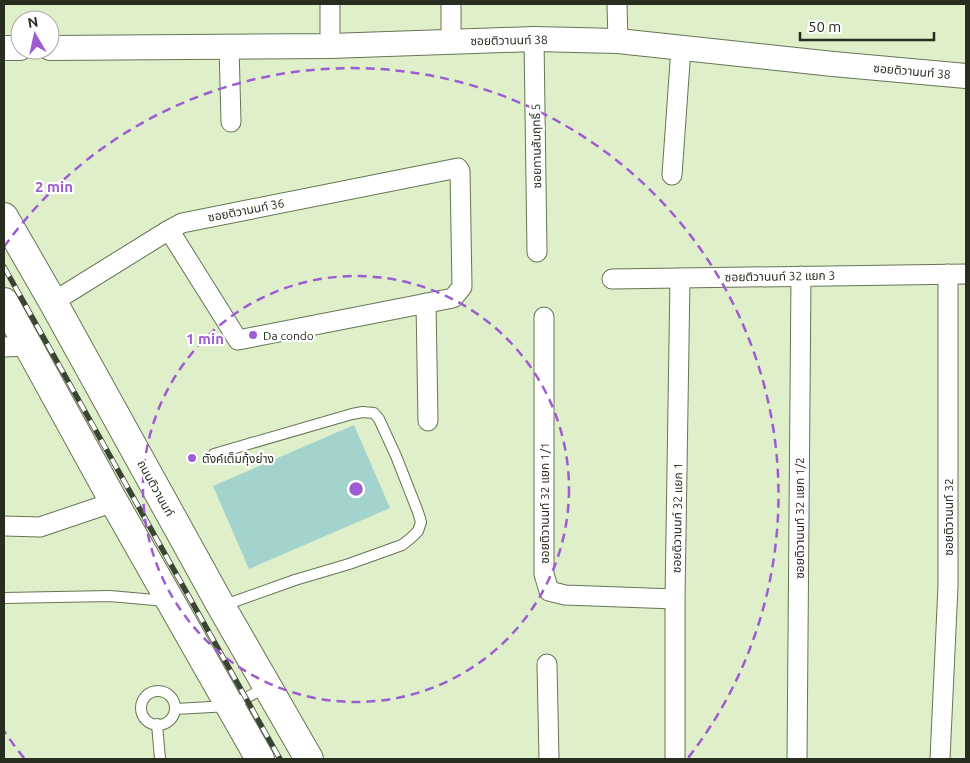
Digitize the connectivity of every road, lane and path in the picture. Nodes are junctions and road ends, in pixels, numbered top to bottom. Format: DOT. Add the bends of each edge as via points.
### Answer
graph roads {
  1 [pos="330,4"];
  2 [pos="451,4"];
  3 [pos="617,4"];
  4 [pos="534,39"];
  5 [pos="618,41"];
  6 [pos="451,42"];
  7 [pos="229,46"];
  8 [pos="330,46"];
  9 [pos="60,48"];
  10 [pos="681,48"];
  11 [pos="966,76"];
  12 [pos="231,122"];
  13 [pos="672,174"];
  14 [pos="4,217"];
  15 [pos="169,230"];
  16 [pos="537,252"];
  17 [pos="957,274"];
  18 [pos="801,276"];
  19 [pos="680,278"];
  20 [pos="612,279"];
  21 [pos="4,302"];
  22 [pos="53,302"];
  23 [pos="426,304"];
  24 [pos="544,318"];
  25 [pos="16,346"];
  26 [pos="428,421"];
  27 [pos="214,454"];
  28 [pos="114,502"];
  29 [pos="4,526"];
  30 [pos="957,586"];
  31 [pos="4,598"];
  32 [pos="676,599"];
  33 [pos="170,601"];
  34 [pos="221,606"];
  35 [pos="547,664"];
  36 [pos="268,687"];
  37 [pos="230,706"];
  38 [pos="175,709"];
  39 [pos="157,724"];
  40 [pos="160,759"];
  41 [pos="260,759"];
  42 [pos="310,759"];
  43 [pos="549,759"];
  44 [pos="675,759"];
  45 [pos="797,759"];
  46 [pos="940,759"];
  1 -- 8 [label="street"];
  2 -- 6 [label="street"];
  3 -- 5 [label="street"];
  4 -- 5 [label="street, ซอยติวานนท์ 38"];
  4 -- 6 [label="street, ซอยติวานนท์ 38"];
  4 -- 16 [label="street, ซอยทานสัมฤทธิ์ 5"];
  5 -- 10 [label="street, ซอยติวานนท์ 38"];
  6 -- 8 [label="street, ซอยติวานนท์ 38"];
  7 -- 8 [label="street, ซอยติวานนท์ 38"];
  7 -- 9 [label="street, ซอยติวานนท์ 38"];
  7 -- 12 [label="street"];
  10 -- 11 [label="street, ซอยติวานนท์ 38"];
  10 -- 13 [label="street"];
  14 -- 22 [label="main road, ถนนติวานนท์"];
  15 -- 22 [label="street, ซอยติวานนท์ 36"];
  15 -- 23 [label="street" via="238,340"];
  15 -- 23 [label="street, ซอยติวานนท์ 36" via="182,223 458,168 462,287 453,298"];
  17 -- 18 [label="street, ซอยติวานนท์ 32 แยก 3"];
  17 -- 30 [label="street, ซอยติวานนท์ 32"];
  18 -- 19 [label="street, ซอยติวานนท์ 32 แยก 3"];
  18 -- 45 [label="street, ซอยติวานนท์ 32 แยก 1/2"];
  19 -- 20 [label="street, ซอยติวานนท์ 32 แยก 3"];
  19 -- 32 [label="street, ซอยติวานนท์ 32 แยก 1"];
  21 -- 25 [label="main road"];
  22 -- 34 [label="main road, ถนนติวานนท์"];
  23 -- 26 [label="street"];
  24 -- 32 [label="street, ซอยติวานนท์ 32 แยก 1/1" via="544,574 549,591 565,595"];
  25 -- 28 [label="main road"];
  27 -- 34 [label="lane" via="352,414 374,413 396,456 421,522 418,531 402,545"];
  28 -- 29 [label="street" via="40,527"];
  28 -- 33 [label="main road"];
  30 -- 46 [label="street, ซอยติวานนท์ 32"];
  31 -- 33 [label="lane" via="110,596"];
  32 -- 44 [label="street, ซอยติวานนท์ 32 แยก 1"];
  33 -- 37 [label="main road"];
  34 -- 36 [label="main road, ถนนติวานนท์"];
  35 -- 43 [label="street"];
  36 -- 37 [label="lane"];
  36 -- 42 [label="main road, ถนนติวานนท์"];
  37 -- 38 [label="lane"];
  37 -- 41 [label="main road"];
  38 -- 39 [label="lane" via="170,720"];
  38 -- 39 [label="lane" via="175,702 166,693 160,691 148,695 143,700 142,713"];
  39 -- 40 [label="lane"];
}
